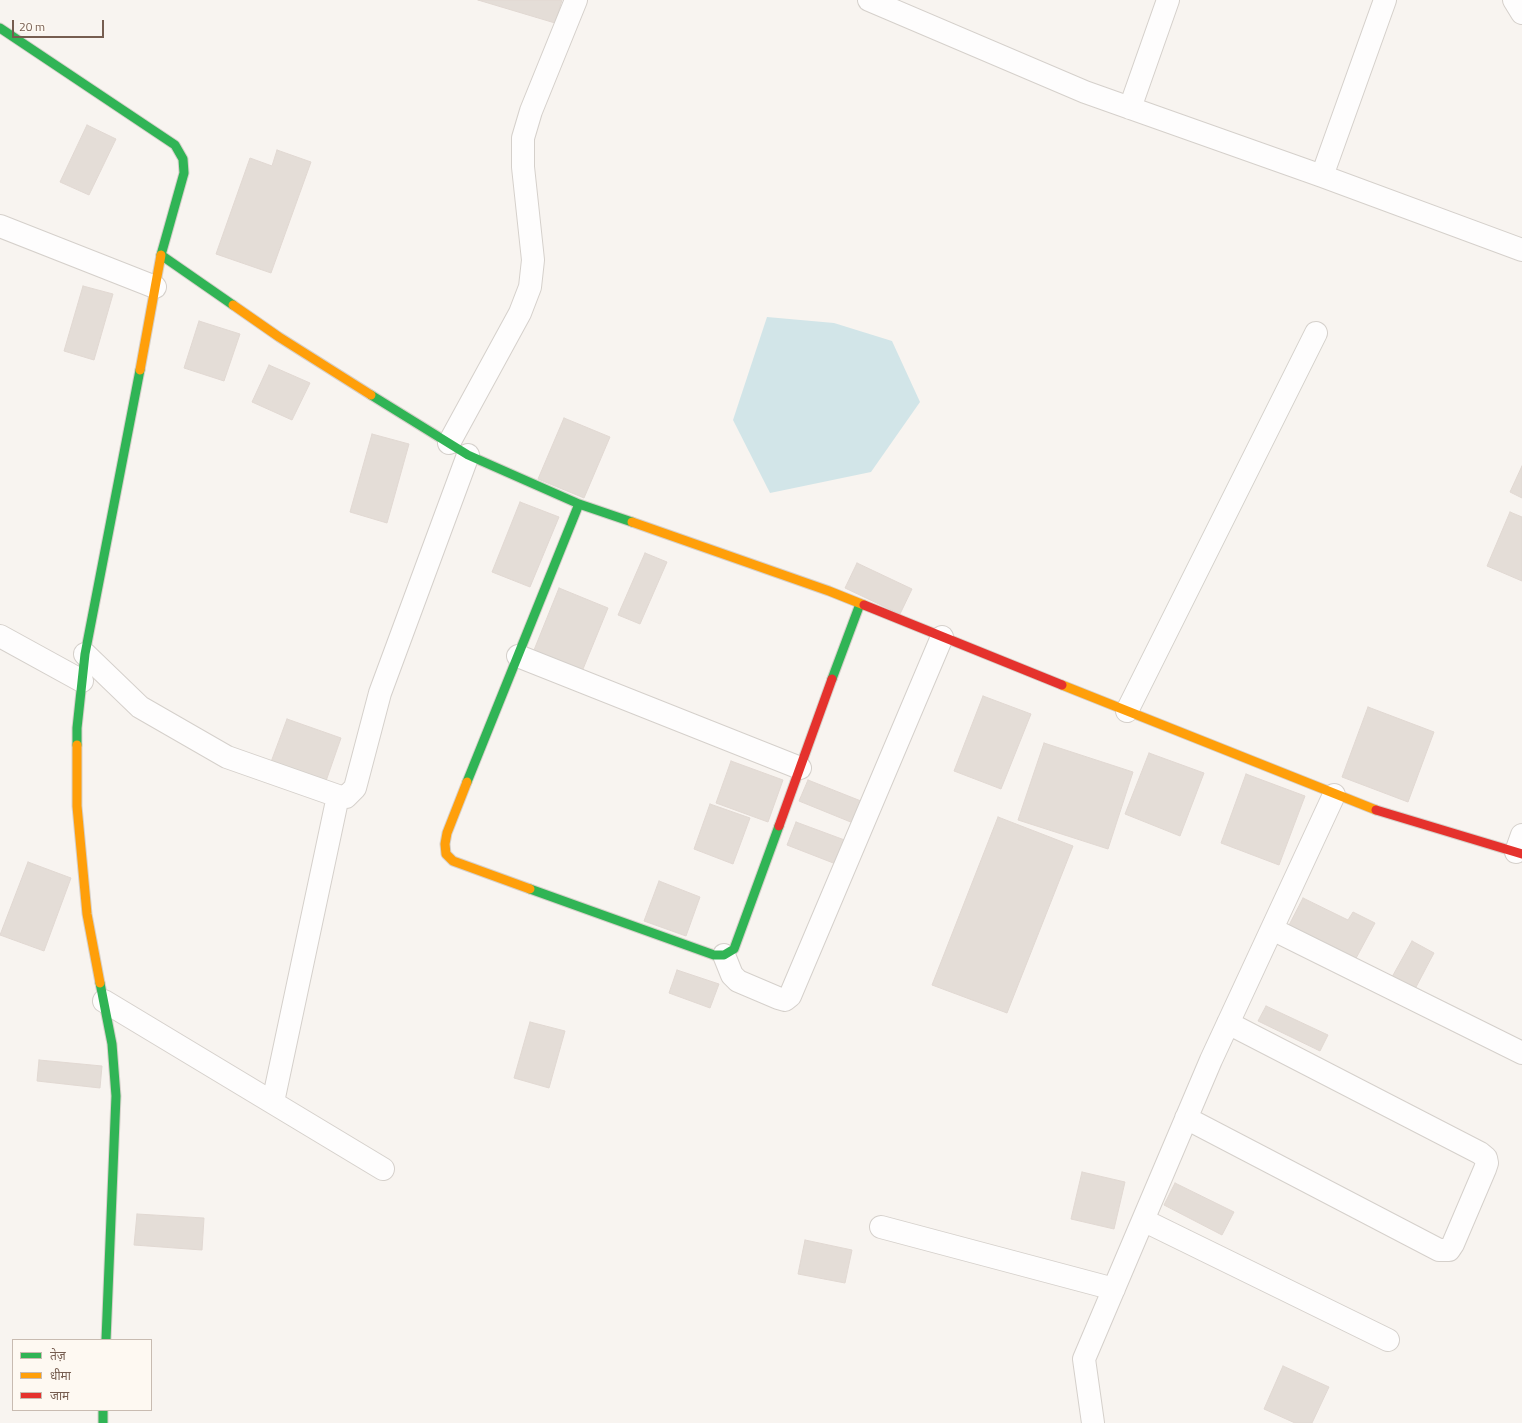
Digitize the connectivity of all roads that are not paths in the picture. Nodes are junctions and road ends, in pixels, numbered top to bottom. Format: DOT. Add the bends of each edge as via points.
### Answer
graph roads {
  1 [pos="576,0"];
  2 [pos="869,0"];
  3 [pos="1168,0"];
  4 [pos="1385,0"];
  5 [pos="1514,0"];
  6 [pos="1522,13"];
  7 [pos="0,28"];
  8 [pos="1130,108"];
  9 [pos="1322,176"];
  10 [pos="0,226"];
  11 [pos="1522,250"];
  12 [pos="161,255"];
  13 [pos="156,287"];
  14 [pos="1316,333"];
  15 [pos="449,443"];
  16 [pos="468,455"];
  17 [pos="579,504"];
  18 [pos="860,604"];
  19 [pos="0,636"];
  20 [pos="942,637"];
  21 [pos="85,654"];
  22 [pos="518,656"];
  23 [pos="82,680"];
  24 [pos="1127,712"];
  25 [pos="800,768"];
  26 [pos="1334,795"];
  27 [pos="338,796"];
  28 [pos="1520,847"];
  29 [pos="1272,928"];
  30 [pos="724,955"];
  31 [pos="104,1001"];
  32 [pos="1228,1023"];
  33 [pos="1522,1053"];
  34 [pos="273,1102"];
  35 [pos="1186,1118"];
  36 [pos="383,1169"];
  37 [pos="1143,1220"];
  38 [pos="881,1227"];
  39 [pos="1114,1289"];
  40 [pos="106,1339"];
  41 [pos="1388,1340"];
  42 [pos="103,1411"];
  43 [pos="103,1423"];
  44 [pos="1094,1423"];
  1 -- 15 [label="street" via="531,111 523,138 523,167 533,260 530,286 520,313"];
  2 -- 8 [label="street" via="1085,92"];
  3 -- 8 [label="street"];
  4 -- 9 [label="street"];
  5 -- 6 [label="street"];
  7 -- 12 [label="street" via="175,145 183,159 184,173"];
  8 -- 9 [label="street"];
  9 -- 11 [label="street"];
  10 -- 13 [label="street"];
  12 -- 13 [label="street"];
  12 -- 15 [label="street" via="279,337"];
  13 -- 21 [label="street"];
  14 -- 24 [label="street"];
  15 -- 16 [label="street"];
  16 -- 17 [label="street"];
  16 -- 27 [label="street" via="380,693 355,788 346,797"];
  17 -- 18 [label="street"];
  17 -- 22 [label="street"];
  18 -- 20 [label="street"];
  18 -- 25 [label="street"];
  19 -- 23 [label="street"];
  20 -- 24 [label="street"];
  20 -- 30 [label="street" via="790,996 785,1000 778,998 738,981 732,975"];
  21 -- 23 [label="street"];
  21 -- 27 [label="street" via="140,707 227,757"];
  22 -- 25 [label="street"];
  22 -- 30 [label="street" via="447,833 446,854 453,861 706,953"];
  23 -- 31 [label="street" via="77,728 77,806 87,914"];
  24 -- 26 [label="street"];
  25 -- 30 [label="street" via="734,949"];
  26 -- 28 [label="street" via="1372,809"];
  26 -- 29 [label="street"];
  27 -- 34 [label="street"];
  29 -- 32 [label="street"];
  29 -- 33 [label="street"];
  31 -- 34 [label="street"];
  31 -- 40 [label="street" via="112,1044 116,1096"];
  32 -- 35 [label="street"];
  32 -- 35 [label="street" via="1486,1158 1485,1169 1453,1244 1449,1250 1439,1250"];
  34 -- 36 [label="street"];
  35 -- 37 [label="street"];
  37 -- 39 [label="street"];
  37 -- 41 [label="street"];
  38 -- 39 [label="street"];
  39 -- 44 [label="street" via="1084,1359"];
  42 -- 43 [label="street"];
}
